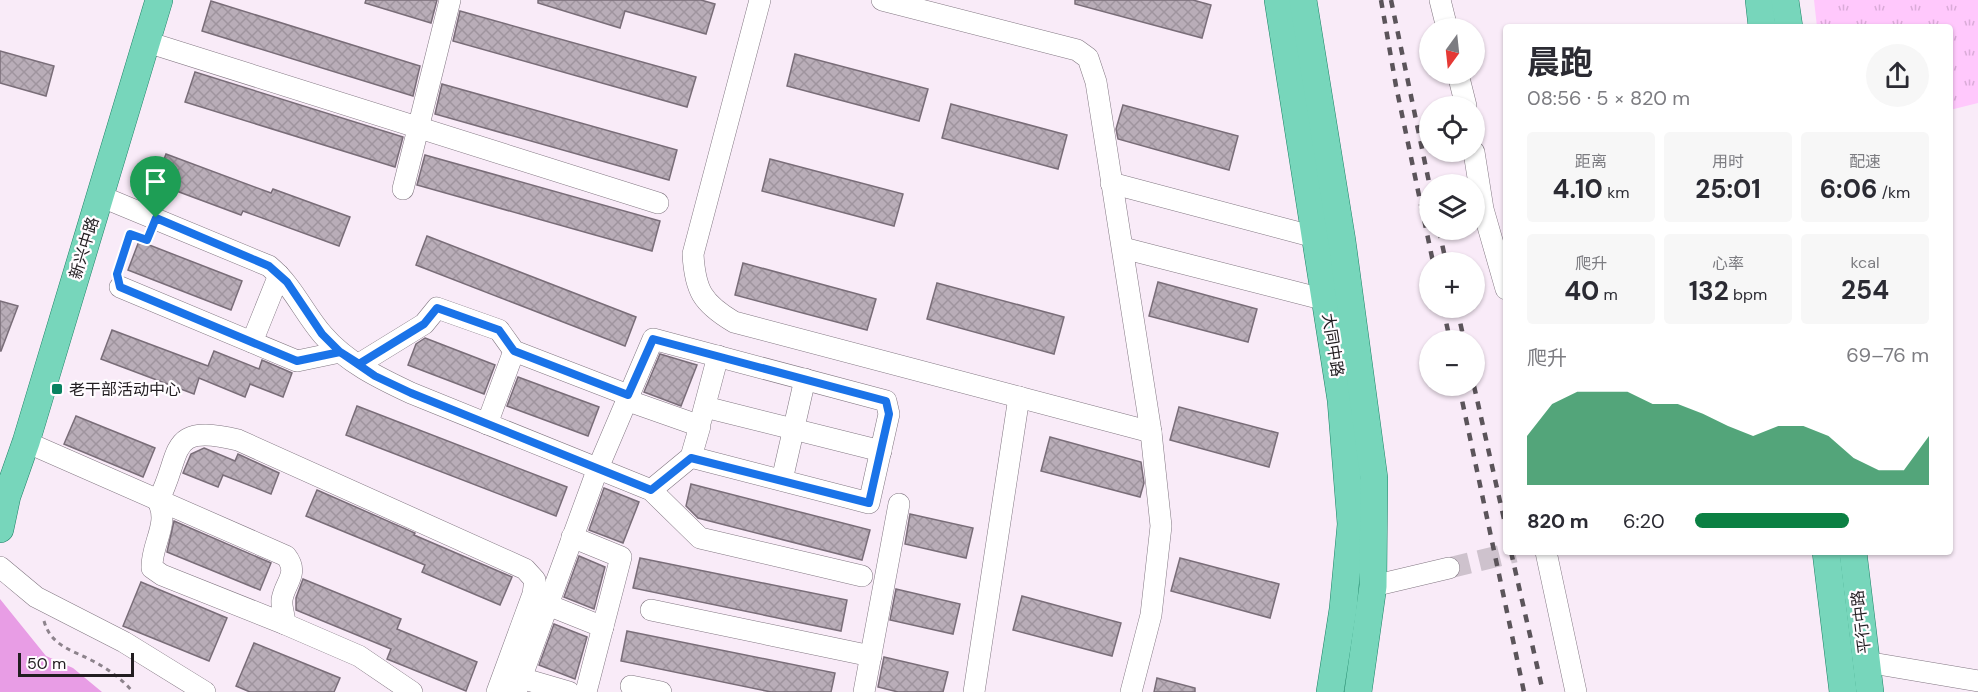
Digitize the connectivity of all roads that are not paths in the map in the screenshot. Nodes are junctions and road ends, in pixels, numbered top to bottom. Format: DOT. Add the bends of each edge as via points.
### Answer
graph roads {
  1 [pos="159,0"];
  2 [pos="450,0"];
  3 [pos="760,0"];
  4 [pos="882,0"];
  5 [pos="1278,0"];
  6 [pos="1303,0"];
  7 [pos="1440,0"];
  8 [pos="1759,0"];
  9 [pos="1785,0"];
  10 [pos="1444,18"];
  11 [pos="1762,24"];
  12 [pos="1789,24"];
  13 [pos="147,42"];
  14 [pos="418,128"];
  15 [pos="1476,162"];
  16 [pos="1111,183"];
  17 [pos="403,189"];
  18 [pos="100,196"];
  19 [pos="658,203"];
  20 [pos="1315,237"];
  21 [pos="1123,248"];
  22 [pos="279,275"];
  23 [pos="1503,279"];
  24 [pos="120,287"];
  25 [pos="1326,300"];
  26 [pos="252,342"];
  27 [pos="514,351"];
  28 [pos="340,352"];
  29 [pos="718,356"];
  30 [pos="359,364"];
  31 [pos="805,379"];
  32 [pos="1019,397"];
  33 [pos="627,398"];
  34 [pos="702,416"];
  35 [pos="487,424"];
  36 [pos="794,431"];
  37 [pos="1151,432"];
  38 [pos="26,442"];
  39 [pos="881,451"];
  40 [pos="691,458"];
  41 [pos="598,468"];
  42 [pos="782,480"];
  43 [pos="651,490"];
  44 [pos="4,501"];
  45 [pos="158,501"];
  46 [pos="898,504"];
  47 [pos="0,529"];
  48 [pos="572,537"];
  49 [pos="1546,555"];
  50 [pos="1826,555"];
  51 [pos="1852,555"];
  52 [pos="0,567"];
  53 [pos="1449,568"];
  54 [pos="862,576"];
  55 [pos="1373,586"];
  56 [pos="548,604"];
  57 [pos="651,610"];
  58 [pos="285,624"];
  59 [pos="603,627"];
  60 [pos="871,656"];
  61 [pos="1866,662"];
  62 [pos="1978,681"];
  63 [pos="518,685"];
  64 [pos="631,686"];
  65 [pos="205,692"];
  66 [pos="412,692"];
  67 [pos="498,692"];
  68 [pos="569,692"];
  69 [pos="586,692"];
  70 [pos="662,692"];
  71 [pos="864,692"];
  72 [pos="974,692"];
  73 [pos="1131,692"];
  74 [pos="1330,692"];
  75 [pos="1358,692"];
  76 [pos="1576,692"];
  77 [pos="1843,692"];
  78 [pos="1870,692"];
  1 -- 13 [label="main road, 新兴中路"];
  2 -- 14 [label="street"];
  3 -- 32 [label="street" via="693,254 694,274 706,300 734,322"];
  4 -- 16 [label="street" via="1077,50 1088,58 1096,82"];
  5 -- 20 [label="main road, 大同中路"];
  6 -- 55 [label="main road, 大同中路" via="1342,241 1374,478"];
  7 -- 10 [label="street"];
  8 -- 11 [label="main road"];
  9 -- 12 [label="main road"];
  13 -- 14 [label="street"];
  13 -- 18 [label="main road, 新兴中路"];
  14 -- 17 [label="street"];
  14 -- 19 [label="street"];
  15 -- 23 [label="street" via="1483,209"];
  16 -- 20 [label="street"];
  16 -- 21 [label="street"];
  18 -- 22 [label="street" via="269,266"];
  18 -- 38 [label="main road, 新兴中路"];
  20 -- 25 [label="main road, 大同中路"];
  21 -- 25 [label="street"];
  21 -- 37 [label="street"];
  22 -- 26 [label="street"];
  22 -- 28 [label="street"];
  24 -- 26 [label="street"];
  25 -- 74 [label="main road, 大同中路" via="1341,399 1351,524"];
  26 -- 28 [label="street" via="297,361"];
  27 -- 30 [label="street" via="499,330 437,308 424,324"];
  27 -- 33 [label="street"];
  27 -- 35 [label="street"];
  28 -- 30 [label="street"];
  29 -- 31 [label="street"];
  29 -- 33 [label="street" via="653,339"];
  29 -- 34 [label="street"];
  30 -- 35 [label="street" via="411,393"];
  31 -- 36 [label="street"];
  31 -- 39 [label="street" via="886,401 889,414"];
  32 -- 37 [label="street"];
  32 -- 72 [label="street"];
  33 -- 34 [label="street"];
  33 -- 41 [label="street"];
  34 -- 36 [label="street"];
  34 -- 40 [label="street"];
  35 -- 41 [label="street"];
  36 -- 39 [label="street"];
  36 -- 42 [label="street"];
  37 -- 73 [label="street" via="1161,526 1159,558 1151,615"];
  38 -- 44 [label="main road, 新兴中路"];
  38 -- 45 [label="street"];
  39 -- 42 [label="street" via="869,503"];
  40 -- 42 [label="street"];
  40 -- 43 [label="street"];
  41 -- 43 [label="street"];
  41 -- 48 [label="street"];
  43 -- 54 [label="street" via="700,538"];
  44 -- 47 [label="main road, 新兴中路"];
  45 -- 58 [label="street" via="286,556 293,572 282,601"];
  45 -- 58 [label="street" via="164,512 163,525 152,553 152,567 162,575"];
  45 -- 67 [label="street" via="176,450 186,439 216,435 238,440 525,569 536,580 533,594"];
  46 -- 60 [label="street"];
  48 -- 56 [label="street"];
  48 -- 59 [label="street" via="621,556"];
  49 -- 76 [label="street"];
  50 -- 77 [label="main road, 平行中路"];
  51 -- 61 [label="main road, 平行中路"];
  52 -- 65 [label="street" via="36,597 124,642"];
  53 -- 55 [label="street"];
  55 -- 75 [label="main road, 大同中路"];
  56 -- 59 [label="street"];
  56 -- 63 [label="street"];
  57 -- 60 [label="street"];
  58 -- 66 [label="street" via="359,656"];
  59 -- 69 [label="street"];
  60 -- 71 [label="street"];
  61 -- 62 [label="street"];
  61 -- 78 [label="main road, 平行中路"];
  63 -- 68 [label="street"];
  64 -- 70 [label="street"];
}
